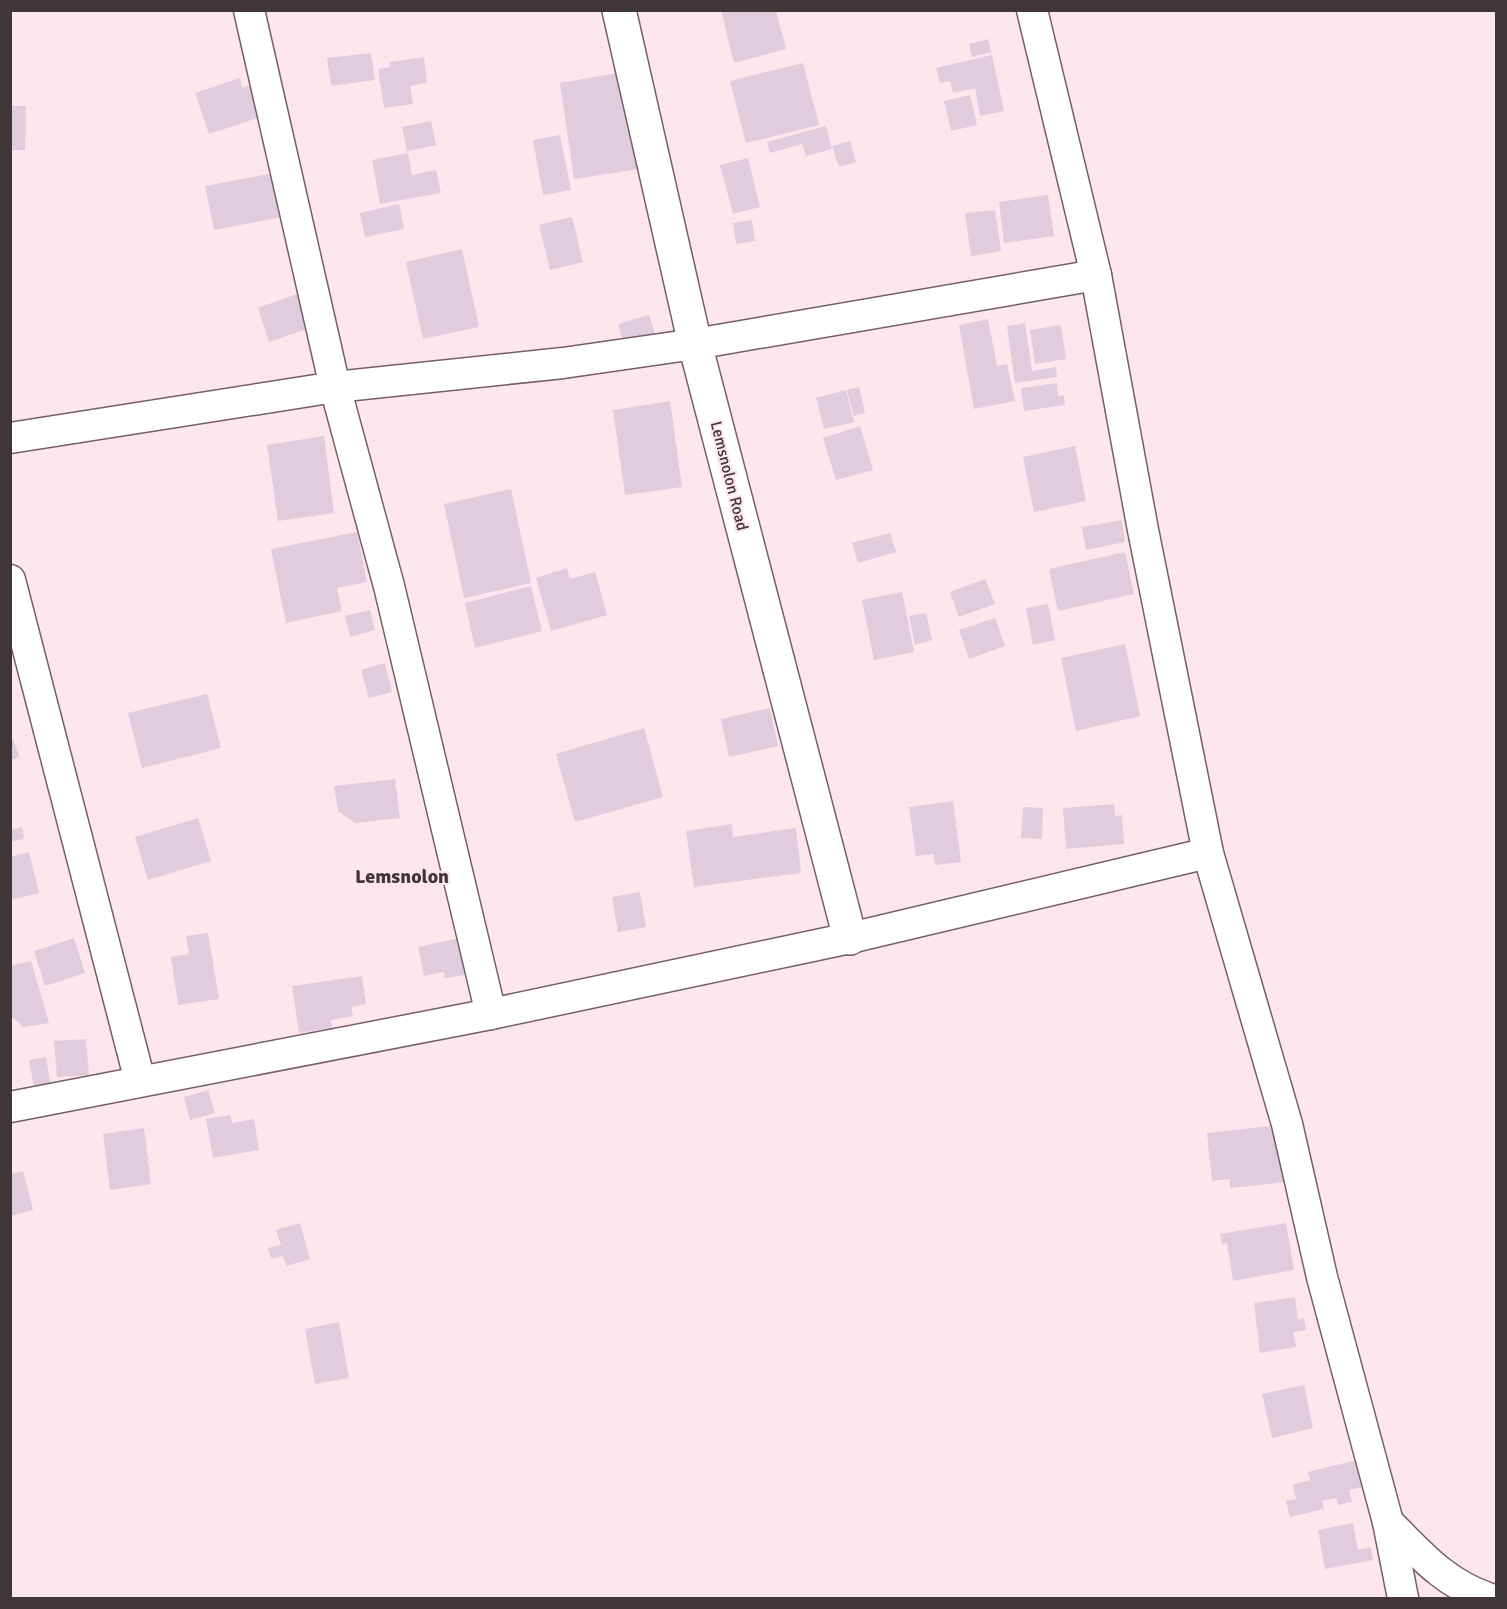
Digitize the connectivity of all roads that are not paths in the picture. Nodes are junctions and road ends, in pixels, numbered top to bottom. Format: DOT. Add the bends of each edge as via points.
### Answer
graph roads {
  1 [pos="249,10"];
  2 [pos="619,10"];
  3 [pos="1032,10"];
  4 [pos="1096,275"];
  5 [pos="695,344"];
  6 [pos="335,387"];
  7 [pos="10,438"];
  8 [pos="10,580"];
  9 [pos="1208,853"];
  10 [pos="850,938"];
  11 [pos="490,1014"];
  12 [pos="140,1081"];
  13 [pos="10,1107"];
  14 [pos="1388,1522"];
  15 [pos="1402,1599"];
  16 [pos="1488,1599"];
  1 -- 6 [label="street"];
  2 -- 5 [label="street, Lemsnolon Road"];
  3 -- 4 [label="street"];
  4 -- 5 [label="street"];
  4 -- 9 [label="street"];
  5 -- 6 [label="street" via="563,363"];
  5 -- 10 [label="street, Lemsnolon Road"];
  6 -- 7 [label="street"];
  6 -- 11 [label="street" via="389,586"];
  8 -- 12 [label="street"];
  9 -- 10 [label="street"];
  9 -- 14 [label="street" via="1287,1124 1322,1277"];
  10 -- 11 [label="street"];
  11 -- 12 [label="street"];
  12 -- 13 [label="street"];
  14 -- 15 [label="street"];
  14 -- 16 [label="street" via="1436,1571"];
}
